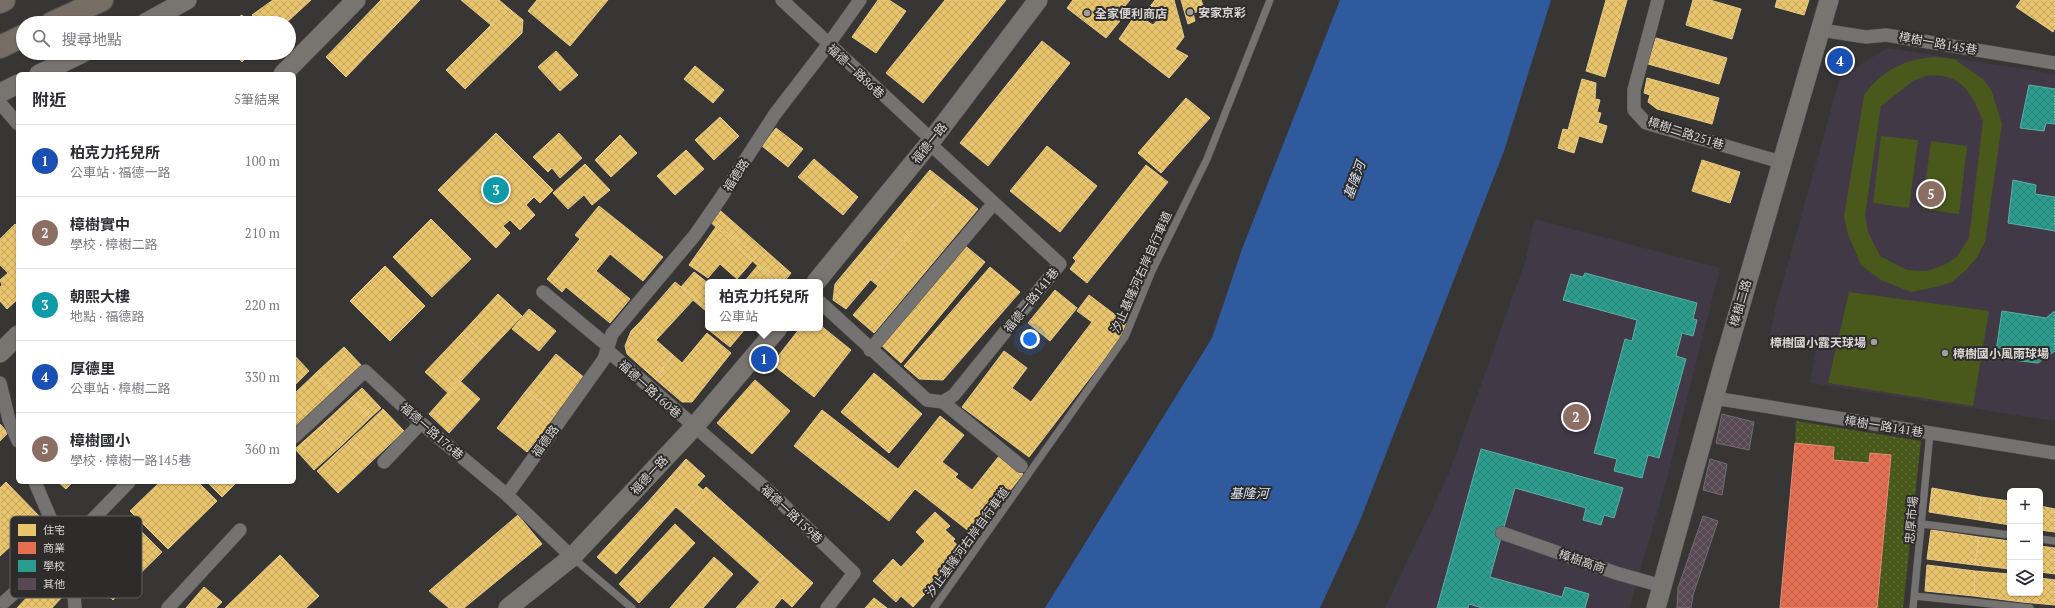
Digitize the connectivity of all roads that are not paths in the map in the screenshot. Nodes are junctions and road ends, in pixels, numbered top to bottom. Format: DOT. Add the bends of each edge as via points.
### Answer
graph roads {
  1 [pos="4,0"];
  2 [pos="102,0"];
  3 [pos="187,0"];
  4 [pos="356,0"];
  5 [pos="782,0"];
  6 [pos="860,0"];
  7 [pos="1038,0"];
  8 [pos="1270,0"];
  9 [pos="1658,0"];
  10 [pos="1829,0"];
  11 [pos="0,2"];
  12 [pos="67,16"];
  13 [pos="158,16"];
  14 [pos="1821,30"];
  15 [pos="16,39"];
  16 [pos="828,45"];
  17 [pos="0,47"];
  18 [pos="68,60"];
  19 [pos="2055,63"];
  20 [pos="43,72"];
  21 [pos="285,72"];
  22 [pos="16,85"];
  23 [pos="0,93"];
  24 [pos="0,103"];
  25 [pos="16,122"];
  26 [pos="931,141"];
  27 [pos="1781,162"];
  28 [pos="994,203"];
  29 [pos="818,279"];
  30 [pos="543,292"];
  31 [pos="823,305"];
  32 [pos="775,331"];
  33 [pos="16,337"];
  34 [pos="607,348"];
  35 [pos="870,350"];
  36 [pos="0,353"];
  37 [pos="0,383"];
  38 [pos="1714,398"];
  39 [pos="943,402"];
  40 [pos="421,423"];
  41 [pos="694,428"];
  42 [pos="1930,434"];
  43 [pos="296,435"];
  44 [pos="16,436"];
  45 [pos="2055,452"];
  46 [pos="384,462"];
  47 [pos="1021,466"];
  48 [pos="36,484"];
  49 [pos="126,484"];
  50 [pos="507,495"];
  51 [pos="49,516"];
  52 [pos="96,516"];
  53 [pos="1922,524"];
  54 [pos="240,530"];
  55 [pos="1502,533"];
  56 [pos="2007,535"];
  57 [pos="2043,539"];
  58 [pos="2055,541"];
  59 [pos="572,557"];
  60 [pos="1662,586"];
  61 [pos="1914,596"];
  62 [pos="10,597"];
  63 [pos="75,598"];
  64 [pos="4,602"];
  65 [pos="75,608"];
  66 [pos="168,608"];
  67 [pos="508,608"];
  68 [pos="632,608"];
  69 [pos="827,608"];
  70 [pos="934,608"];
  71 [pos="1656,608"];
  72 [pos="1913,608"];
  73 [pos="2030,608"];
  1 -- 11 [label="highway"];
  2 -- 12 [label="highway"];
  3 -- 13 [label="street"];
  4 -- 21 [label="street"];
  5 -- 16 [label="street, 福德一路86巷"];
  6 -- 16 [label="street, 福德路"];
  7 -- 26 [label="street, 福德一路"];
  8 -- 70 [label="lane, 汐止基隆河右岸自行車道" via="1207,159 1152,271 1125,337"];
  9 -- 27 [label="street, 樟樹二路251巷" via="1634,90 1634,110 1646,123"];
  10 -- 14 [label="street, 樟樹二路"];
  14 -- 19 [label="street, 樟樹一路145巷" via="1866,37 1886,34"];
  14 -- 27 [label="street, 樟樹二路"];
  15 -- 17 [label="highway"];
  16 -- 26 [label="street, 福德一路86巷"];
  16 -- 34 [label="street, 福德路" via="775,114 695,235 612,334"];
  18 -- 20 [label="street"];
  22 -- 23 [label="street"];
  24 -- 25 [label="street"];
  26 -- 28 [label="street, 福德一路141巷"];
  26 -- 29 [label="street, 福德一路"];
  27 -- 38 [label="street, 樟樹二路"];
  28 -- 35 [label="street"];
  28 -- 39 [label="street, 福德一路141巷" via="1060,264 954,395"];
  30 -- 34 [label="street"];
  31 -- 35 [label="street"];
  32 -- 41 [label="street, 福德一路"];
  33 -- 36 [label="street"];
  34 -- 41 [label="street, 福德一路160巷"];
  34 -- 50 [label="street, 福德路" via="604,359"];
  35 -- 39 [label="street" via="927,400"];
  37 -- 44 [label="street"];
  38 -- 42 [label="street, 樟樹一路141巷"];
  38 -- 60 [label="street, 樟樹二路"];
  39 -- 47 [label="street"];
  40 -- 43 [label="street, 福德一路176巷" via="365,371"];
  40 -- 46 [label="street"];
  40 -- 50 [label="street, 福德一路176巷"];
  41 -- 59 [label="street, 福德一路"];
  41 -- 69 [label="street, 福德一路159巷" via="771,494 854,573"];
  42 -- 45 [label="street, 樟樹一路141巷"];
  42 -- 53 [label="lane, 忠厚市場"];
  48 -- 51 [label="street"];
  49 -- 52 [label="street"];
  50 -- 59 [label="street, 福德一路176巷"];
  53 -- 56 [label="lane"];
  53 -- 61 [label="lane, 忠厚市場"];
  54 -- 66 [label="street"];
  55 -- 60 [label="street, 樟樹高商"];
  57 -- 58 [label="lane"];
  59 -- 67 [label="street, 福德一路"];
  59 -- 68 [label="lane"];
  60 -- 71 [label="street, 樟樹二路"];
  61 -- 72 [label="lane, 忠厚市場"];
  61 -- 73 [label="lane"];
  62 -- 64 [label="street"];
  63 -- 65 [label="street"];
}
